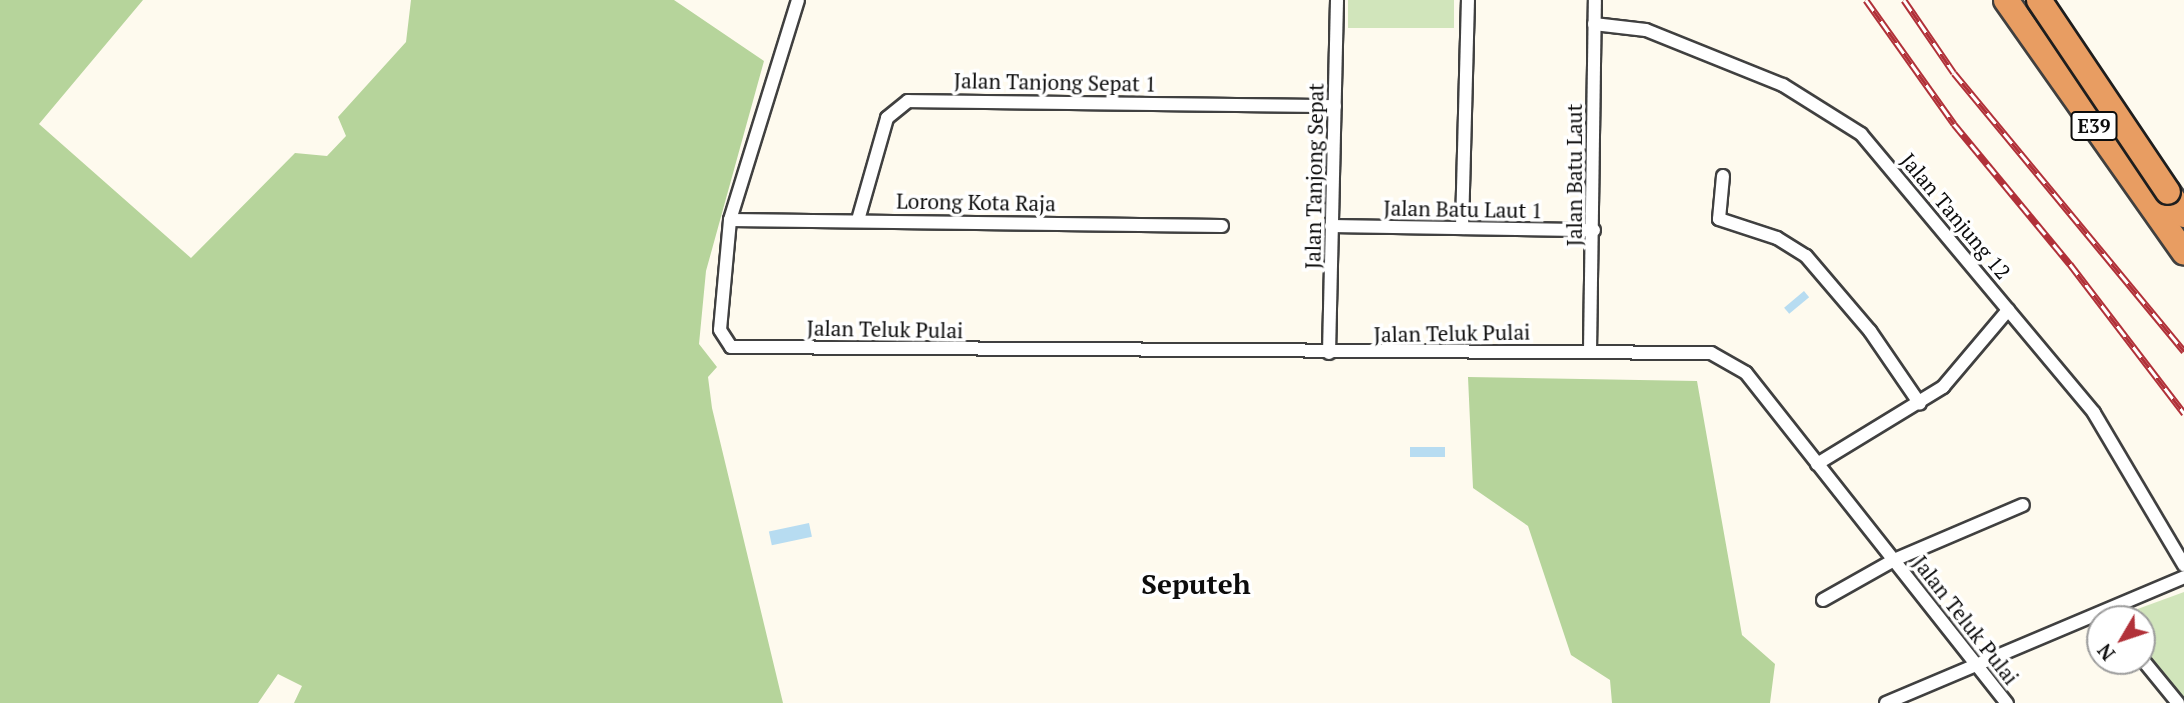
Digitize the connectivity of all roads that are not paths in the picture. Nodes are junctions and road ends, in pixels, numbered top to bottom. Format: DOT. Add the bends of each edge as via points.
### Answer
graph roads {
  1 [pos="798,0"];
  2 [pos="1337,0"];
  3 [pos="1468,0"];
  4 [pos="1595,0"];
  5 [pos="2006,0"];
  6 [pos="2039,0"];
  7 [pos="1594,24"];
  8 [pos="1335,106"];
  9 [pos="1723,176"];
  10 [pos="2176,200"];
  11 [pos="2184,215"];
  12 [pos="730,220"];
  13 [pos="859,220"];
  14 [pos="1222,226"];
  15 [pos="1331,226"];
  16 [pos="1462,228"];
  17 [pos="1594,230"];
  18 [pos="2184,251"];
  19 [pos="2008,310"];
  20 [pos="1590,351"];
  21 [pos="1329,354"];
  22 [pos="1920,404"];
  23 [pos="1817,464"];
  24 [pos="2023,505"];
  25 [pos="1894,560"];
  26 [pos="2184,565"];
  27 [pos="2184,577"];
  28 [pos="1824,600"];
  29 [pos="2127,605"];
  30 [pos="2086,623"];
  31 [pos="1977,665"];
  32 [pos="2155,675"];
  33 [pos="1886,703"];
  34 [pos="2007,703"];
  35 [pos="2178,703"];
  1 -- 12 [label="street"];
  2 -- 8 [label="street, Jalan Tanjong Sepat"];
  3 -- 16 [label="street"];
  4 -- 7 [label="street, Jalan Batu Laut"];
  5 -- 18 [label="highway, E39"];
  6 -- 10 [label="highway, E39, bridge"];
  7 -- 17 [label="street, Jalan Batu Laut"];
  7 -- 19 [label="street, Jalan Tanjung 12" via="1646,30 1783,85 1848,124 1872,146"];
  8 -- 13 [label="street, Jalan Tanjong Sepat 1" via="908,102 887,118"];
  8 -- 15 [label="street, Jalan Tanjong Sepat"];
  9 -- 22 [label="street" via="1719,219 1777,238 1806,256 1870,331"];
  10 -- 11 [label="highway, E39"];
  12 -- 13 [label="street, Lorong Kota Raja"];
  12 -- 21 [label="street, Jalan Teluk Pulai" via="720,330 731,347"];
  13 -- 14 [label="street, Lorong Kota Raja"];
  15 -- 16 [label="street, Jalan Batu Laut 1"];
  15 -- 21 [label="street, Jalan Tanjong Sepat"];
  16 -- 17 [label="street, Jalan Batu Laut 1"];
  17 -- 20 [label="street, Jalan Batu Laut"];
  19 -- 22 [label="street" via="1943,387"];
  19 -- 26 [label="street, Jalan Tanjung 12" via="2105,430"];
  20 -- 21 [label="street, Jalan Teluk Pulai"];
  20 -- 23 [label="street, Jalan Teluk Pulai" via="1711,353 1729,360 1746,373"];
  22 -- 23 [label="street"];
  23 -- 25 [label="street, Jalan Teluk Pulai"];
  24 -- 25 [label="street"];
  25 -- 28 [label="street"];
  25 -- 31 [label="street, Jalan Teluk Pulai"];
  27 -- 29 [label="street"];
  30 -- 31 [label="street"];
  31 -- 33 [label="street"];
  31 -- 34 [label="street, Jalan Teluk Pulai"];
  32 -- 35 [label="street"];
}
